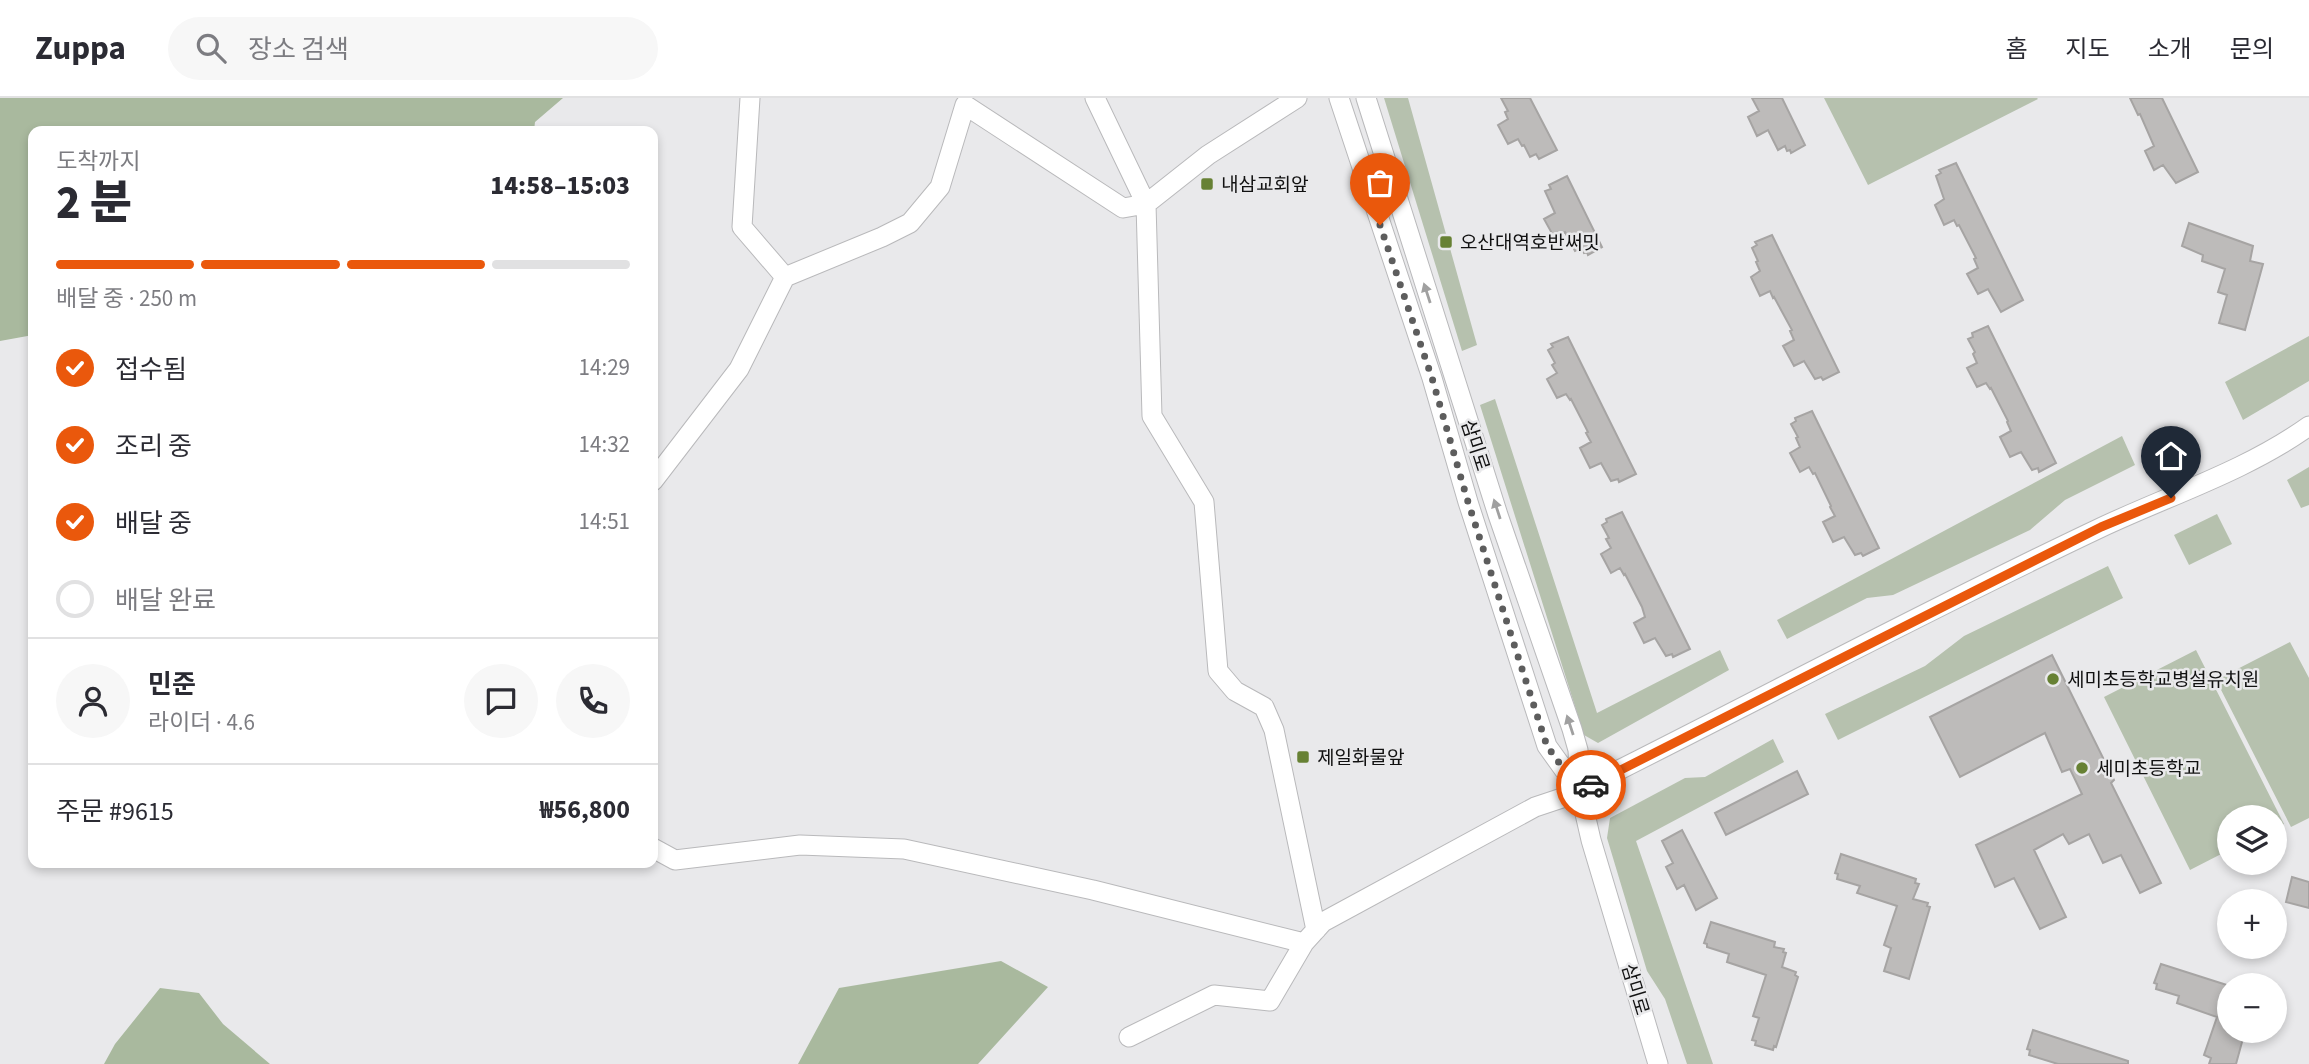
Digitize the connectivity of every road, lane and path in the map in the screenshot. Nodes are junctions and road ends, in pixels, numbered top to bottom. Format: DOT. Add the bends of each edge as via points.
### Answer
graph roads {
  1 [pos="750,98"];
  2 [pos="1095,98"];
  3 [pos="1297,98"];
  4 [pos="1339,98"];
  5 [pos="1366,98"];
  6 [pos="1146,204"];
  7 [pos="785,277"];
  8 [pos="2309,426"];
  9 [pos="658,474"];
  10 [pos="1580,792"];
  11 [pos="658,851"];
  12 [pos="1310,937"];
  13 [pos="1129,1037"];
  14 [pos="1658,1064"];
  1 -- 7 [label="street" via="742,226"];
  2 -- 6 [label="street"];
  3 -- 6 [label="street" via="1208,155"];
  4 -- 10 [label="street, 삼미로" via="1547,746"];
  10 -- 5 [label="street, 삼미로, one-way" via="1572,729"];
  6 -- 7 [label="street" via="1123,208 965,105 940,187 910,223"];
  6 -- 12 [label="street" via="1152,416 1204,502 1218,670 1235,691 1264,707 1274,730"];
  7 -- 9 [label="street" via="738,369"];
  8 -- 10 [label="street" via="2217,477 2101,527"];
  10 -- 12 [label="street" via="1535,807 1323,922"];
  10 -- 14 [label="street, 삼미로"];
  11 -- 12 [label="street" via="675,860 800,845 904,849"];
  12 -- 13 [label="street" via="1270,1001 1214,995"];
}
